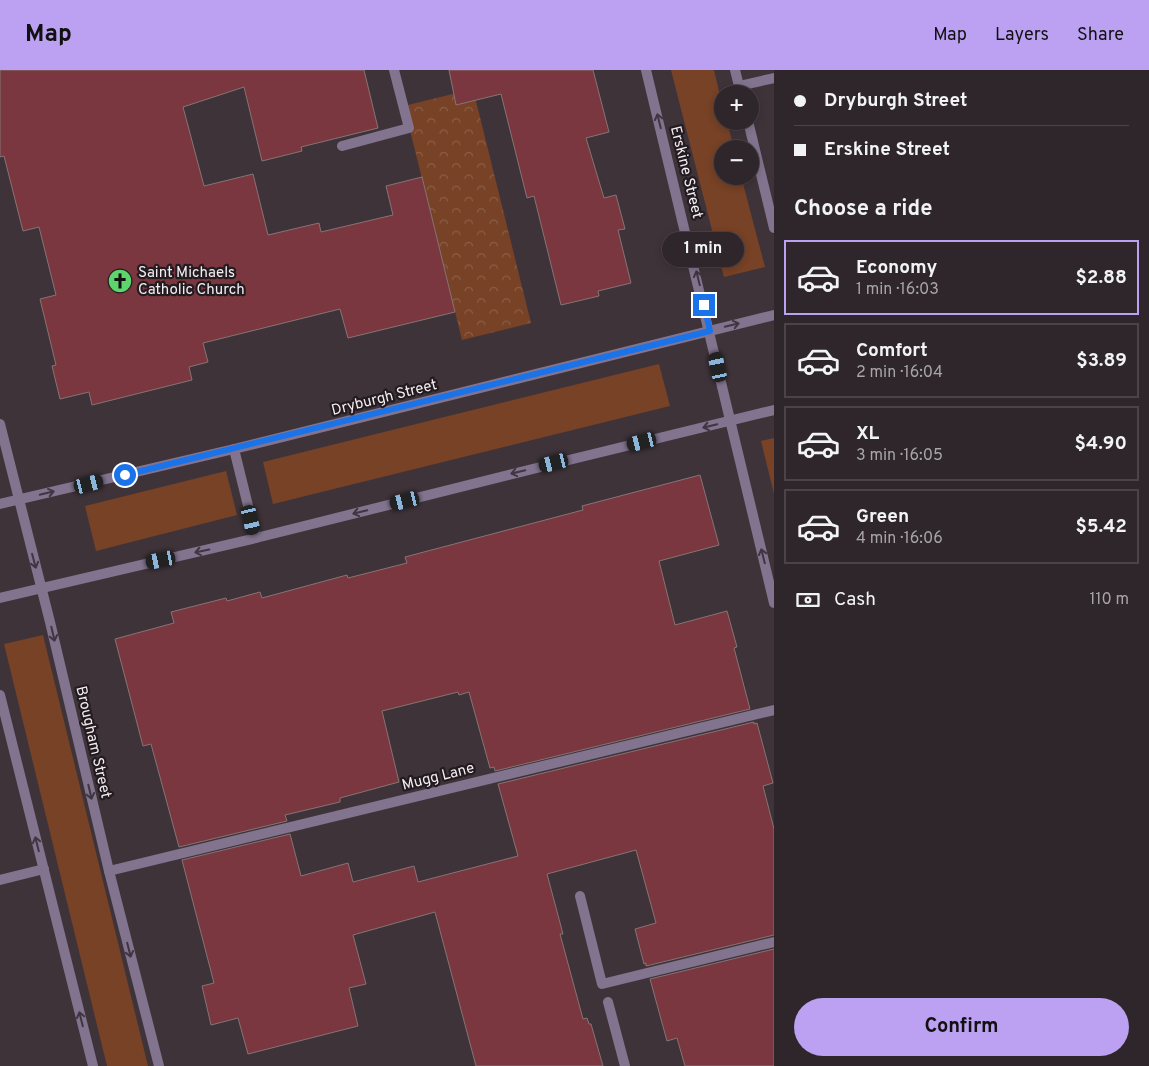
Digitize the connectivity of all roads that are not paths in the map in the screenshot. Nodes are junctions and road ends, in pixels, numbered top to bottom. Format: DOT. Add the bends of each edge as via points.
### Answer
graph roads {
  1 [pos="394,70"];
  2 [pos="646,70"];
  3 [pos="735,70"];
  4 [pos="774,78"];
  5 [pos="739,85"];
  6 [pos="754,85"];
  7 [pos="750,130"];
  8 [pos="342,146"];
  9 [pos="774,228"];
  10 [pos="774,315"];
  11 [pos="710,331"];
  12 [pos="774,410"];
  13 [pos="729,421"];
  14 [pos="0,424"];
  15 [pos="234,449"];
  16 [pos="18,500"];
  17 [pos="0,504"];
  18 [pos="256,538"];
  19 [pos="41,587"];
  20 [pos="0,598"];
  21 [pos="774,603"];
  22 [pos="0,695"];
  23 [pos="774,710"];
  24 [pos="44,869"];
  25 [pos="109,871"];
  26 [pos="0,880"];
  27 [pos="580,896"];
  28 [pos="774,942"];
  29 [pos="608,1002"];
  30 [pos="93,1066"];
  31 [pos="159,1066"];
  32 [pos="625,1066"];
  1 -- 8 [label="street" via="409,128"];
  11 -- 2 [label="street, Erskine Street, one-way"];
  3 -- 5 [label="street"];
  4 -- 6 [label="street"];
  7 -- 9 [label="street"];
  11 -- 10 [label="street, Dryburgh Street, one-way"];
  11 -- 13 [label="street, Erskine Street"];
  11 -- 15 [label="street, Dryburgh Street"];
  12 -- 13 [label="street"];
  13 -- 18 [label="street, one-way"];
  21 -- 13 [label="street, Erskine Street, one-way"];
  14 -- 16 [label="street, Brougham Street"];
  16 -- 15 [label="street, Dryburgh Street, one-way"];
  15 -- 18 [label="street"];
  16 -- 17 [label="street, Dryburgh Street"];
  16 -- 19 [label="street, Brougham Street, one-way"];
  18 -- 19 [label="street, one-way"];
  19 -- 20 [label="street"];
  19 -- 25 [label="street, Brougham Street, one-way"];
  24 -- 22 [label="street, one-way"];
  23 -- 25 [label="street, Mugg Lane"];
  24 -- 26 [label="street"];
  30 -- 24 [label="street, one-way"];
  25 -- 31 [label="street, Brougham Street, one-way"];
  27 -- 28 [label="street" via="602,984"];
  29 -- 32 [label="street"];
}
